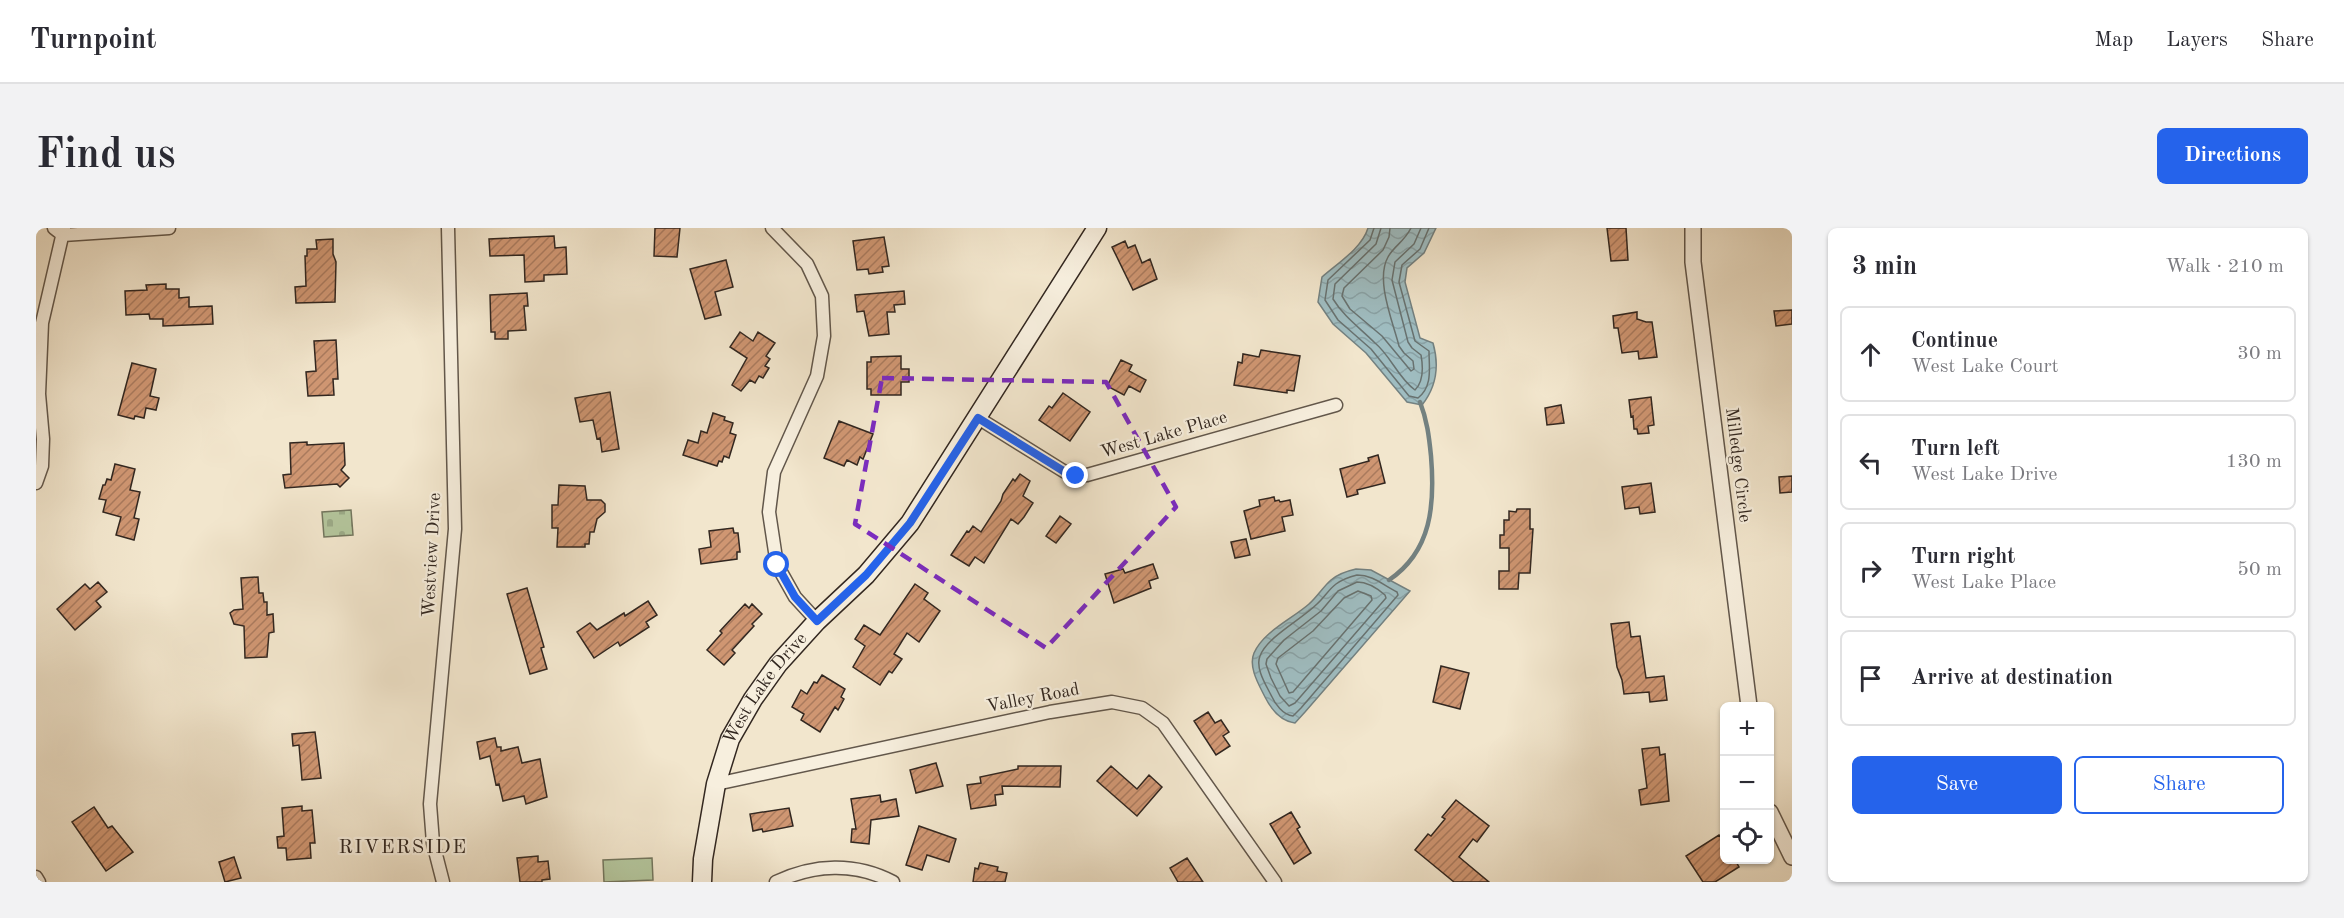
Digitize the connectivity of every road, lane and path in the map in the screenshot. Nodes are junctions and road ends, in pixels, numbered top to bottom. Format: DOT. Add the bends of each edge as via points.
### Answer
graph roads {
  1 [pos="169,228"];
  2 [pos="448,228"];
  3 [pos="772,228"];
  4 [pos="1097,228"];
  5 [pos="1693,228"];
  6 [pos="60,230"];
  7 [pos="1336,405"];
  8 [pos="978,418"];
  9 [pos="36,483"];
  10 [pos="817,621"];
  11 [pos="1748,702"];
  12 [pos="716,784"];
  13 [pos="1774,820"];
  14 [pos="1792,857"];
  15 [pos="36,878"];
  16 [pos="39,882"];
  17 [pos="443,882"];
  18 [pos="702,882"];
  19 [pos="776,882"];
  20 [pos="893,882"];
  21 [pos="1275,882"];
  1 -- 6 [label="street"];
  2 -- 17 [label="street, Westview Drive" via="455,529 430,804 433,843"];
  3 -- 10 [label="street" via="807,264 822,296 824,336 817,376 774,472 769,512 777,565 795,597"];
  4 -- 8 [label="main road, West Lake Drive"];
  5 -- 11 [label="street, Milledge Circle" via="1695,274"];
  6 -- 9 [label="street" via="42,323 42,466"];
  7 -- 8 [label="street, West Lake Place" via="1076,476"];
  8 -- 10 [label="main road, West Lake Drive" via="910,523 866,575"];
  10 -- 12 [label="main road, West Lake Drive" via="753,699 730,739"];
  12 -- 18 [label="main road, West Lake Drive"];
  12 -- 21 [label="street, Valley Road" via="1112,702 1142,708 1163,723"];
  13 -- 14 [label="street"];
  15 -- 16 [label="street"];
  19 -- 20 [label="street" via="798,872 848,867 875,872"];
}
